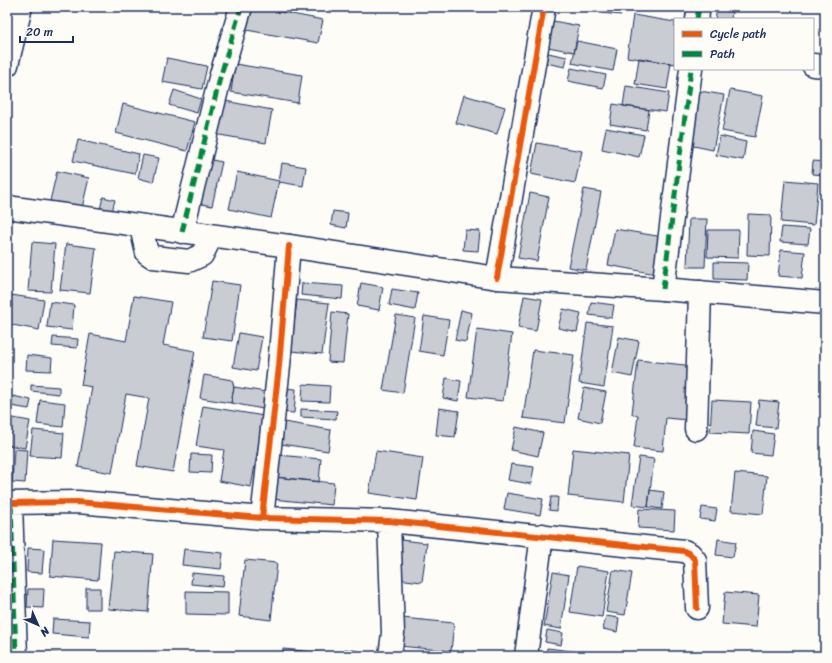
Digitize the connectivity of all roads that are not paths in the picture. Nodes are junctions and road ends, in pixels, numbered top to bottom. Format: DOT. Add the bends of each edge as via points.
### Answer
graph roads {
  1 [pos="22,7"];
  2 [pos="241,7"];
  3 [pos="544,7"];
  4 [pos="699,7"];
  5 [pos="697,18"];
  6 [pos="7,65"];
  7 [pos="814,65"];
  8 [pos="825,66"];
  9 [pos="691,70"];
  10 [pos="7,207"];
  11 [pos="141,227"];
  12 [pos="182,232"];
  13 [pos="206,235"];
  14 [pos="289,246"];
  15 [pos="497,278"];
  16 [pos="662,289"];
  17 [pos="700,292"];
  18 [pos="825,303"];
  19 [pos="696,429"];
  20 [pos="9,503"];
  21 [pos="262,518"];
  22 [pos="389,521"];
  23 [pos="542,536"];
  24 [pos="697,608"];
  25 [pos="16,656"];
  26 [pos="390,656"];
  27 [pos="526,656"];
  1 -- 6 [label="main road"];
  2 -- 12 [label="main road" via="218,86"];
  3 -- 15 [label="main road"];
  4 -- 5 [label="main road"];
  7 -- 8 [label="main road"];
  9 -- 16 [label="main road"];
  10 -- 11 [label="main road"];
  11 -- 12 [label="main road"];
  11 -- 13 [label="main road" via="147,253 153,257 189,261 202,255 207,245"];
  12 -- 13 [label="main road"];
  13 -- 14 [label="main road"];
  14 -- 15 [label="main road"];
  14 -- 21 [label="main road"];
  15 -- 16 [label="main road"];
  16 -- 17 [label="main road"];
  17 -- 18 [label="main road"];
  17 -- 19 [label="main road"];
  20 -- 21 [label="main road" via="78,502"];
  20 -- 25 [label="main road"];
  21 -- 22 [label="main road"];
  22 -- 23 [label="main road"];
  22 -- 26 [label="main road" via="393,634"];
  23 -- 24 [label="main road" via="684,551 695,560"];
  23 -- 27 [label="main road"];
}
